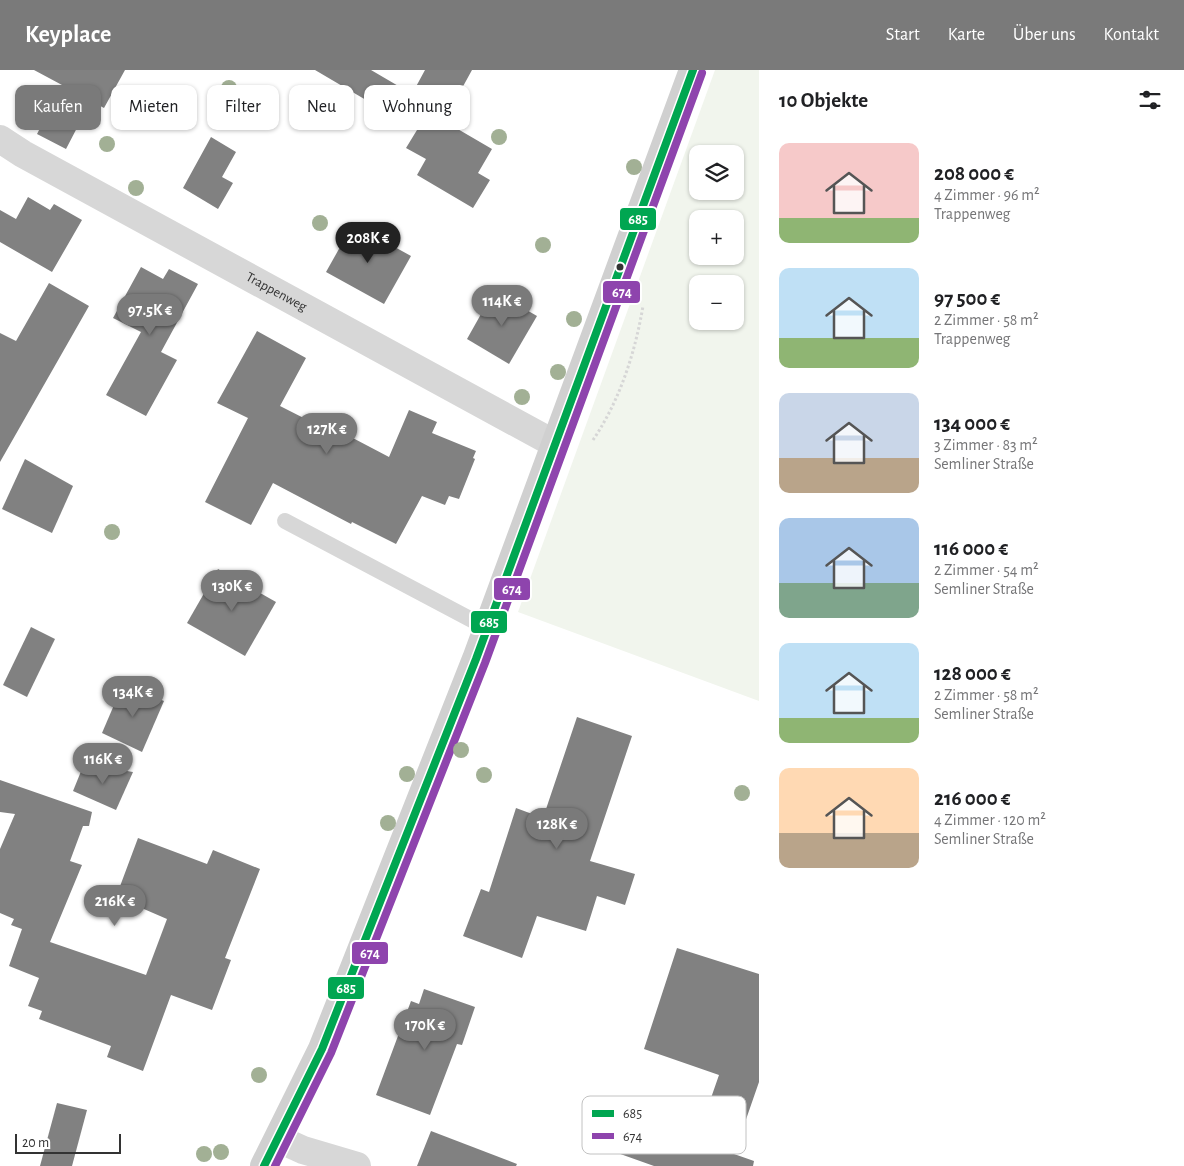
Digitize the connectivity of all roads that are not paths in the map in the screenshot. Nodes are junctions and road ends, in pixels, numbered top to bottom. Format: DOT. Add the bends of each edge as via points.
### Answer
graph roads {
  1 [pos="693,70"];
  2 [pos="0,140"];
  3 [pos="555,444"];
  4 [pos="285,521"];
  5 [pos="487,628"];
  6 [pos="279,1139"];
  7 [pos="264,1166"];
  8 [pos="357,1166"];
  1 -- 3 [label="street"];
  2 -- 3 [label="street, Trappenweg"];
  3 -- 5 [label="street"];
  4 -- 5 [label="lane"];
  5 -- 6 [label="street" via="322,1049"];
  6 -- 7 [label="street"];
  6 -- 8 [label="street" via="303,1150"];
}
